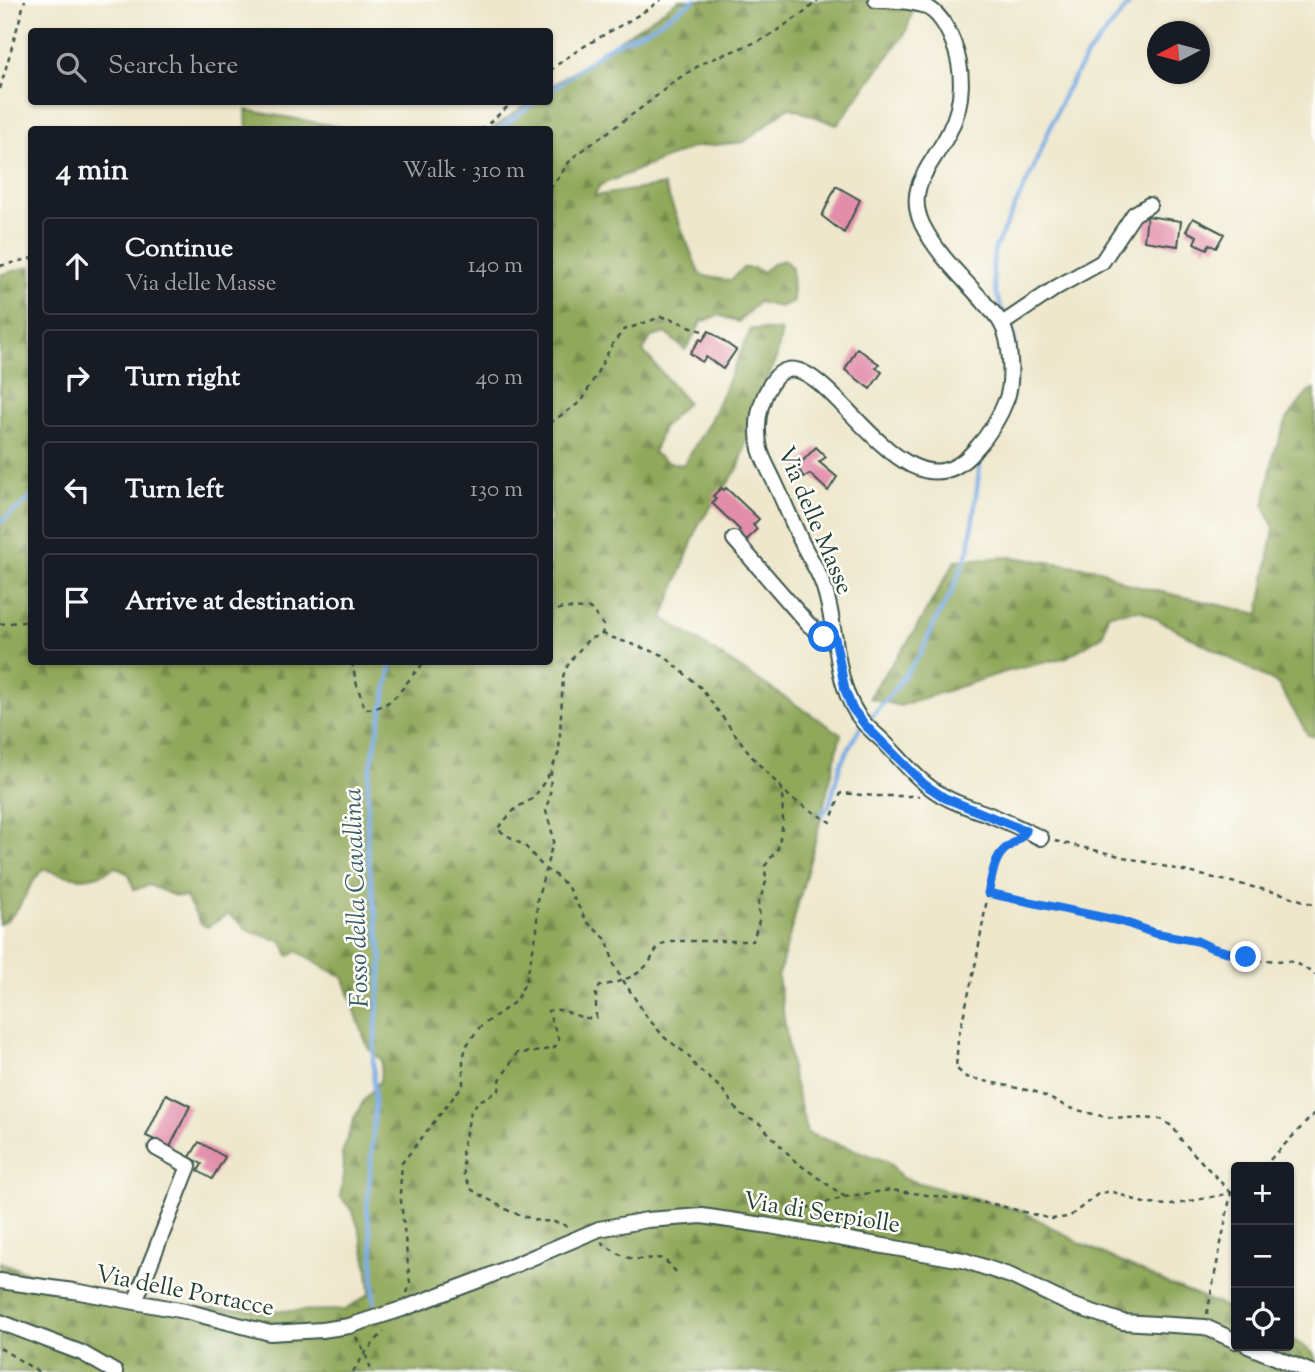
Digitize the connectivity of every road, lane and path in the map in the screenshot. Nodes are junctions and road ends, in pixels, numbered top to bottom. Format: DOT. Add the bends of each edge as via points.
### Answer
graph roads {
  1 [pos="25,0"];
  2 [pos="662,0"];
  3 [pos="818,0"];
  4 [pos="876,0"];
  5 [pos="553,69"];
  6 [pos="0,89"];
  7 [pos="510,105"];
  8 [pos="486,126"];
  9 [pos="553,185"];
  10 [pos="1149,205"];
  11 [pos="28,259"];
  12 [pos="0,265"];
  13 [pos="1002,324"];
  14 [pos="702,331"];
  15 [pos="553,421"];
  16 [pos="734,539"];
  17 [pos="553,611"];
  18 [pos="28,621"];
  19 [pos="0,624"];
  20 [pos="601,634"];
  21 [pos="835,638"];
  22 [pos="353,665"];
  23 [pos="424,665"];
  24 [pos="551,771"];
  25 [pos="782,789"];
  26 [pos="945,798"];
  27 [pos="1026,831"];
  28 [pos="1041,838"];
  29 [pos="545,869"];
  30 [pos="988,893"];
  31 [pos="1315,905"];
  32 [pos="1315,975"];
  33 [pos="623,980"];
  34 [pos="1315,1113"];
  35 [pos="156,1148"];
  36 [pos="1269,1162"];
  37 [pos="1231,1193"];
  38 [pos="845,1197"];
  39 [pos="770,1226"];
  40 [pos="569,1227"];
  41 [pos="590,1234"];
  42 [pos="678,1275"];
  43 [pos="0,1281"];
  44 [pos="135,1302"];
  45 [pos="402,1309"];
  46 [pos="0,1322"];
  47 [pos="349,1326"];
  48 [pos="1205,1327"];
  49 [pos="1231,1338"];
  50 [pos="0,1348"];
  51 [pos="1260,1351"];
  52 [pos="365,1353"];
  53 [pos="39,1372"];
  54 [pos="115,1372"];
  55 [pos="353,1372"];
  56 [pos="372,1372"];
  57 [pos="1311,1372"];
  1 -- 6 [label="path"];
  2 -- 5 [label="path"];
  3 -- 9 [label="path" via="764,39 705,62 676,80 572,158"];
  4 -- 13 [label="street" via="919,2 937,10 951,34 962,85 951,128 916,192 916,206 937,248"];
  7 -- 8 [label="path"];
  10 -- 13 [label="street" via="1134,214 1102,262"];
  11 -- 12 [label="path"];
  13 -- 21 [label="street, Via delle Masse" via="1011,379 1007,397 983,441 964,463 947,471 931,473 912,467 816,380 797,369 781,372 773,380 758,417 760,449 822,582"];
  14 -- 15 [label="path" via="661,317 624,330 582,401"];
  16 -- 21 [label="street" via="808,624 824,637"];
  17 -- 20 [label="path" via="591,609 604,626"];
  18 -- 19 [label="path"];
  20 -- 24 [label="path" via="586,640 566,668 559,752"];
  20 -- 25 [label="path" via="663,655 700,687 752,758"];
  21 -- 26 [label="street, Via delle Masse" via="852,708 924,784"];
  22 -- 23 [label="path" via="365,709 383,706"];
  24 -- 29 [label="path" via="546,811 554,839"];
  24 -- 29 [label="path" via="534,798 516,808 497,829 526,847"];
  25 -- 26 [label="path" via="830,822 841,793"];
  25 -- 33 [label="path" via="783,823 778,848 765,866 753,941 668,942 657,947 642,970"];
  26 -- 27 [label="street, Via delle Masse"];
  27 -- 28 [label="street, Via delle Masse"];
  27 -- 30 [label="path" via="998,858"];
  28 -- 31 [label="path"];
  29 -- 33 [label="path" via="567,886 587,922 607,940"];
  29 -- 45 [label="path" via="526,981 516,1001 479,1027 463,1058 463,1085 402,1163 400,1192 410,1283"];
  30 -- 32 [label="path" via="1124,922 1257,960 1289,961"];
  30 -- 37 [label="path" via="956,1068 966,1077 1036,1092 1106,1118 1161,1119"];
  33 -- 38 [label="path" via="665,1038 722,1089 740,1114 760,1124 796,1162"];
  33 -- 40 [label="path" via="600,986 596,1017 556,1008 548,1011 559,1040 554,1048 517,1053 500,1080 499,1091 471,1111 462,1150 464,1175 472,1190 510,1212"];
  34 -- 36 [label="path"];
  35 -- 44 [label="street" via="189,1166"];
  37 -- 38 [label="path" via="1172,1205 1146,1204 1111,1191 1098,1194 1069,1217 1051,1219 993,1204 891,1190"];
  37 -- 48 [label="path"];
  38 -- 39 [label="path" via="785,1215"];
  39 -- 41 [label="street, Via di Serpiolle" via="702,1216 647,1220"];
  39 -- 48 [label="street, Via di Serpiolle" via="963,1261 1123,1322"];
  41 -- 42 [label="path" via="632,1259 653,1256 669,1261"];
  41 -- 45 [label="street, Via di Serpiolle"];
  43 -- 44 [label="street, Via delle Portacce"];
  44 -- 47 [label="street, Via delle Portacce" via="270,1333"];
  45 -- 47 [label="street, Via delle Portacce"];
  45 -- 52 [label="path"];
  46 -- 54 [label="street" via="82,1353"];
  47 -- 52 [label="path"];
  48 -- 49 [label="street, Via di Serpiolle"];
  50 -- 53 [label="path"];
  51 -- 57 [label="street"];
  52 -- 55 [label="path"];
  52 -- 56 [label="path"];
}
